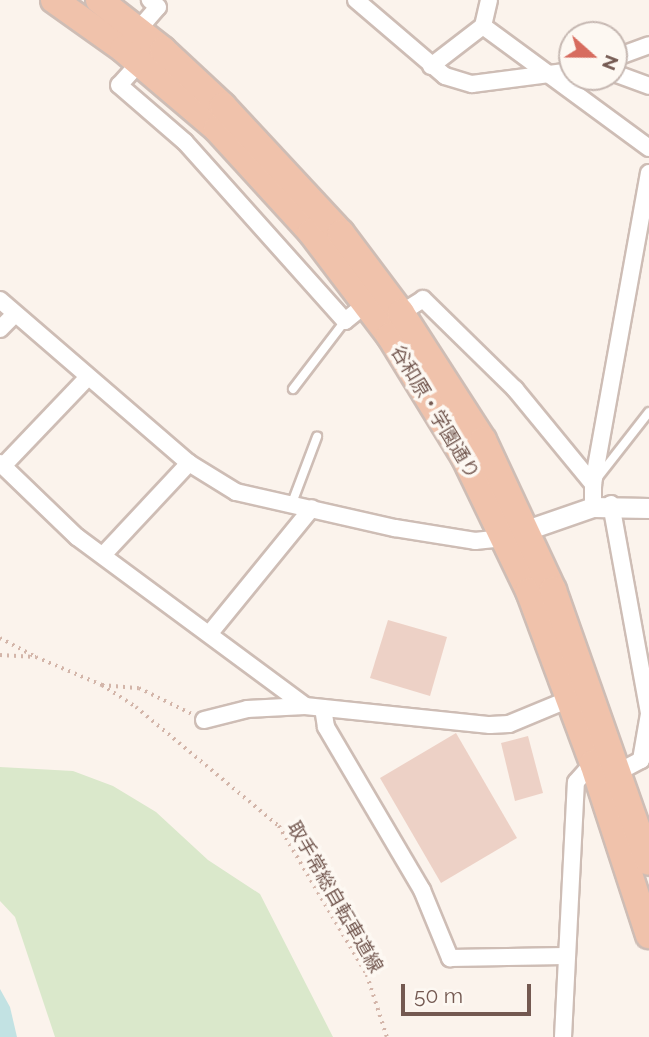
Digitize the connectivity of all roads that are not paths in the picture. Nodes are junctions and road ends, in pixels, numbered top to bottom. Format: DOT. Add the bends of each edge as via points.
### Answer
graph roads {
  1 [pos="54,0"];
  2 [pos="99,0"];
  3 [pos="150,0"];
  4 [pos="356,0"];
  5 [pos="489,0"];
  6 [pos="483,26"];
  7 [pos="138,30"];
  8 [pos="649,45"];
  9 [pos="628,53"];
  10 [pos="140,62"];
  11 [pos="431,66"];
  12 [pos="558,75"];
  13 [pos="555,76"];
  14 [pos="628,78"];
  15 [pos="649,86"];
  16 [pos="649,148"];
  17 [pos="649,173"];
  18 [pos="277,177"];
  19 [pos="246,208"];
  20 [pos="0,300"];
  21 [pos="366,304"];
  22 [pos="401,313"];
  23 [pos="15,314"];
  24 [pos="345,321"];
  25 [pos="0,329"];
  26 [pos="87,378"];
  27 [pos="293,389"];
  28 [pos="649,412"];
  29 [pos="317,437"];
  30 [pos="190,463"];
  31 [pos="2,465"];
  32 [pos="593,484"];
  33 [pos="292,503"];
  34 [pos="602,505"];
  35 [pos="312,508"];
  36 [pos="649,508"];
  37 [pos="516,533"];
  38 [pos="103,555"];
  39 [pos="210,633"];
  40 [pos="569,699"];
  41 [pos="305,706"];
  42 [pos="323,708"];
  43 [pos="649,715"];
  44 [pos="204,720"];
  45 [pos="593,763"];
  46 [pos="617,773"];
  47 [pos="649,862"];
  48 [pos="649,934"];
  49 [pos="565,956"];
  50 [pos="563,1037"];
  1 -- 10 [label="highway, 谷和原・学園通り"];
  2 -- 7 [label="highway, 谷和原・学園通り"];
  3 -- 7 [label="street" via="158,7"];
  4 -- 11 [label="street"];
  5 -- 6 [label="street"];
  6 -- 11 [label="street"];
  6 -- 13 [label="street"];
  7 -- 18 [label="highway, 谷和原・学園通り"];
  8 -- 9 [label="street"];
  10 -- 18 [label="highway, 谷和原・学園通り"];
  10 -- 19 [label="street" via="119,85 186,142"];
  11 -- 13 [label="street" via="472,84"];
  12 -- 13 [label="street"];
  13 -- 16 [label="street"];
  14 -- 15 [label="street"];
  17 -- 32 [label="street"];
  18 -- 19 [label="street"];
  18 -- 21 [label="highway, 谷和原・学園通り"];
  18 -- 22 [label="highway, 谷和原・学園通り" via="341,233"];
  19 -- 24 [label="street"];
  20 -- 23 [label="street"];
  21 -- 24 [label="street"];
  21 -- 37 [label="highway, 谷和原・学園通り"];
  22 -- 32 [label="street" via="423,299 515,389"];
  22 -- 37 [label="highway, 谷和原・学園通り" via="482,440"];
  23 -- 25 [label="street"];
  23 -- 26 [label="street"];
  24 -- 27 [label="lane"];
  26 -- 30 [label="street"];
  26 -- 31 [label="street"];
  28 -- 32 [label="lane"];
  29 -- 33 [label="lane"];
  30 -- 33 [label="street" via="236,492"];
  30 -- 38 [label="street"];
  31 -- 38 [label="street"];
  32 -- 34 [label="street"];
  33 -- 35 [label="street"];
  34 -- 36 [label="street"];
  34 -- 37 [label="street"];
  34 -- 43 [label="street"];
  35 -- 37 [label="street" via="475,541"];
  35 -- 39 [label="street"];
  37 -- 40 [label="highway, 谷和原・学園通り"];
  37 -- 46 [label="highway, 谷和原・学園通り" via="589,683"];
  38 -- 39 [label="street"];
  39 -- 41 [label="street"];
  40 -- 42 [label="street" via="509,724 490,725"];
  40 -- 45 [label="highway, 谷和原・学園通り"];
  41 -- 42 [label="street"];
  41 -- 44 [label="street" via="247,709"];
  42 -- 49 [label="street" via="326,727 422,890 450,958"];
  43 -- 46 [label="street" via="641,760"];
  45 -- 48 [label="highway, 谷和原・学園通り"];
  45 -- 49 [label="street" via="576,782"];
  46 -- 47 [label="highway, 谷和原・学園通り"];
  49 -- 50 [label="street"];
}
